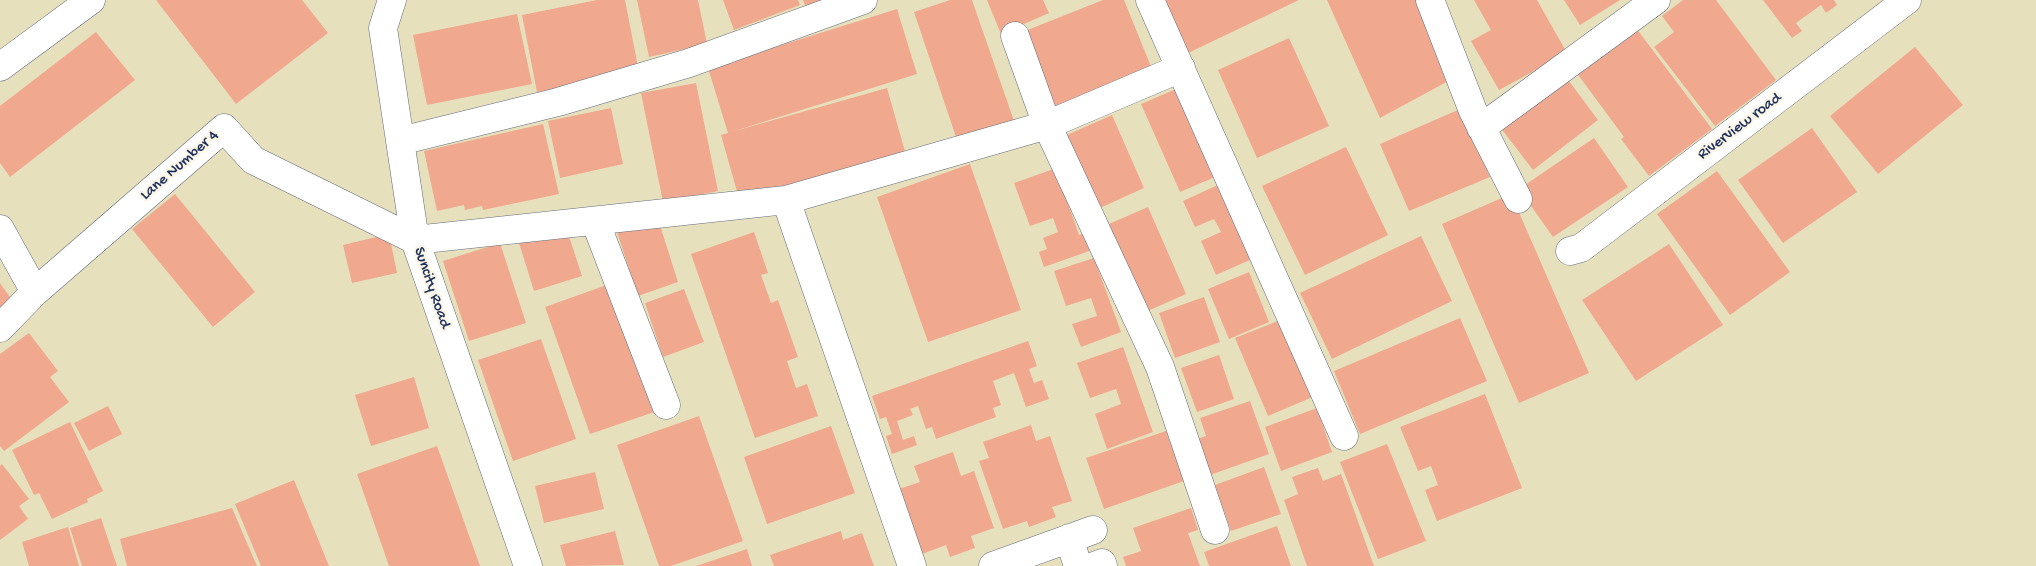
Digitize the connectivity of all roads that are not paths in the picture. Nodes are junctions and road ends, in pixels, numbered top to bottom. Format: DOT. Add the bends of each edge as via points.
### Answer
graph roads {
  1 [pos="91,0"];
  2 [pos="392,0"];
  3 [pos="863,0"];
  4 [pos="1150,0"];
  5 [pos="1430,0"];
  6 [pos="1656,0"];
  7 [pos="1908,0"];
  8 [pos="1015,36"];
  9 [pos="0,67"];
  10 [pos="1181,68"];
  11 [pos="1047,125"];
  12 [pos="1482,128"];
  13 [pos="400,141"];
  14 [pos="1518,199"];
  15 [pos="786,200"];
  16 [pos="595,220"];
  17 [pos="0,228"];
  18 [pos="415,240"];
  19 [pos="1570,251"];
  20 [pos="35,292"];
  21 [pos="0,328"];
  22 [pos="666,405"];
  23 [pos="1344,436"];
  24 [pos="1215,530"];
  25 [pos="528,566"];
  26 [pos="912,566"];
  27 [pos="993,566"];
  28 [pos="1078,566"];
  29 [pos="1094,566"];
  30 [pos="1103,566"];
  1 -- 9 [label="street"];
  2 -- 13 [label="street, Suncity Road" via="383,28"];
  3 -- 13 [label="street" via="689,63 558,102"];
  4 -- 10 [label="street"];
  5 -- 12 [label="street"];
  6 -- 12 [label="street"];
  7 -- 19 [label="street, Riverview road" via="1581,248"];
  8 -- 11 [label="street"];
  10 -- 11 [label="street"];
  10 -- 23 [label="street"];
  11 -- 15 [label="street"];
  11 -- 24 [label="street" via="1160,367"];
  12 -- 14 [label="street"];
  13 -- 18 [label="street, Suncity Road"];
  15 -- 16 [label="street"];
  15 -- 26 [label="street"];
  16 -- 18 [label="street"];
  16 -- 22 [label="street"];
  17 -- 20 [label="street"];
  18 -- 20 [label="street, Lane Number 4" via="253,160 224,128"];
  18 -- 25 [label="street, Suncity Road"];
  20 -- 21 [label="street"];
  27 -- 28 [label="street" via="1081,534"];
  29 -- 30 [label="street" via="1102,563"];
}
